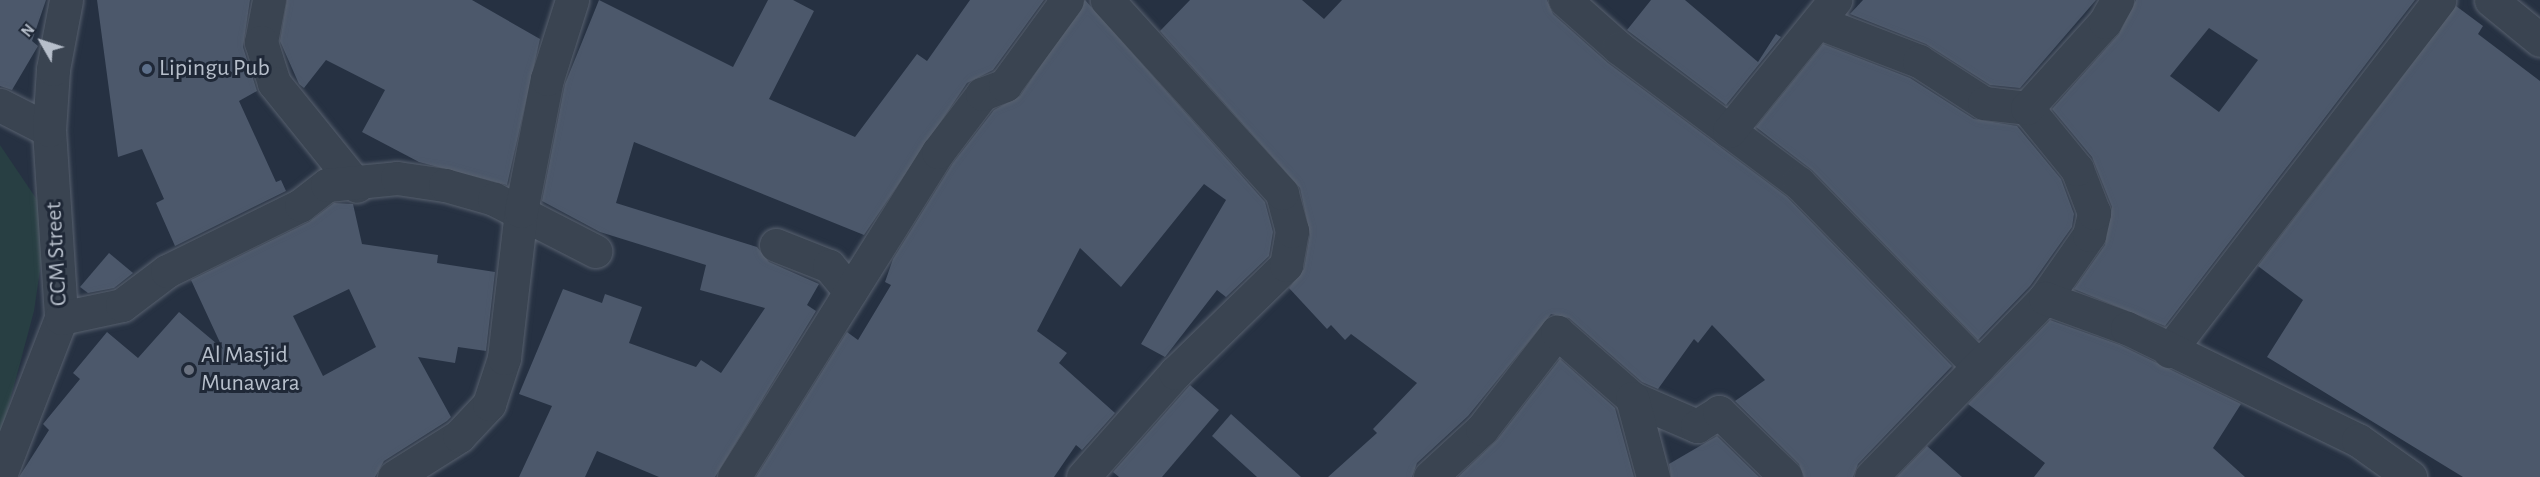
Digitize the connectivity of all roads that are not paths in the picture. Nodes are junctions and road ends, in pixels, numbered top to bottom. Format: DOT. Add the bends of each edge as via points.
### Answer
graph roads {
  1 [pos="66,0"];
  2 [pos="269,0"];
  3 [pos="572,0"];
  4 [pos="1067,0"];
  5 [pos="1107,0"];
  6 [pos="1565,0"];
  7 [pos="2117,0"];
  8 [pos="2439,0"];
  9 [pos="2491,0"];
  10 [pos="1828,11"];
  11 [pos="2540,40"];
  12 [pos="0,105"];
  13 [pos="2027,108"];
  14 [pos="49,130"];
  15 [pos="1729,131"];
  16 [pos="357,186"];
  17 [pos="521,211"];
  18 [pos="776,245"];
  19 [pos="595,251"];
  20 [pos="850,291"];
  21 [pos="2045,298"];
  22 [pos="61,318"];
  23 [pos="2169,351"];
  24 [pos="1979,366"];
  25 [pos="1632,398"];
  26 [pos="0,475"];
  27 [pos="394,477"];
  28 [pos="734,477"];
  29 [pos="1083,477"];
  30 [pos="1430,477"];
  31 [pos="1653,477"];
  32 [pos="1785,477"];
  33 [pos="1871,477"];
  34 [pos="2410,477"];
  1 -- 14 [label="street, CCM Street" via="53,69"];
  2 -- 16 [label="street" via="261,42 274,83"];
  3 -- 17 [label="street" via="547,79"];
  4 -- 20 [label="street" via="1005,85 982,94 938,152"];
  5 -- 29 [label="street" via="1282,193 1292,231 1286,265 1175,373"];
  6 -- 15 [label="street"];
  7 -- 13 [label="street" via="2105,22"];
  8 -- 23 [label="street"];
  9 -- 11 [label="street"];
  10 -- 13 [label="street" via="1919,61 1984,103"];
  10 -- 15 [label="street"];
  12 -- 14 [label="street"];
  13 -- 21 [label="street" via="2077,169 2094,213 2089,235"];
  14 -- 22 [label="street, CCM Street"];
  15 -- 24 [label="street" via="1799,183"];
  16 -- 17 [label="street" via="407,179 494,199"];
  16 -- 22 [label="street" via="327,185 301,205 167,271 122,305"];
  17 -- 19 [label="street"];
  17 -- 27 [label="street" via="504,358 489,404 459,436"];
  18 -- 20 [label="street" via="829,266"];
  20 -- 28 [label="street"];
  21 -- 23 [label="street" via="2127,328"];
  21 -- 24 [label="street"];
  22 -- 26 [label="street, CCM Street"];
  23 -- 34 [label="street" via="2358,440"];
  24 -- 33 [label="street"];
  25 -- 30 [label="street" via="1557,332 1482,429"];
  25 -- 31 [label="street"];
  25 -- 32 [label="street" via="1697,426 1719,412"];
}
